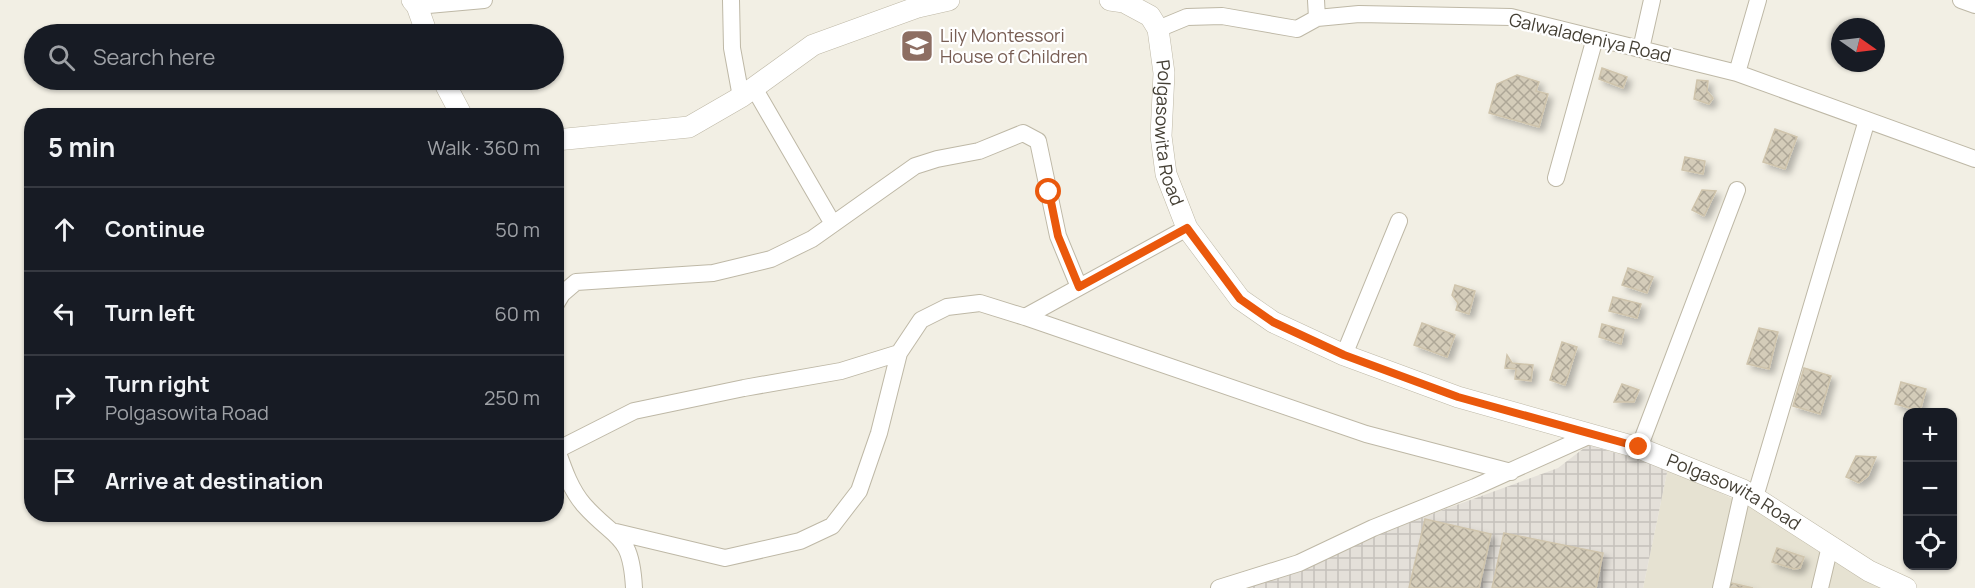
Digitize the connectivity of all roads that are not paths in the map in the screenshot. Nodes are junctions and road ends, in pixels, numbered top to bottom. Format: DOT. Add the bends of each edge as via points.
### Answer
graph roads {
  1 [pos="484,0"];
  2 [pos="731,0"];
  3 [pos="949,0"];
  4 [pos="1110,0"];
  5 [pos="1316,0"];
  6 [pos="1652,0"];
  7 [pos="1758,0"];
  8 [pos="1962,0"];
  9 [pos="415,3"];
  10 [pos="910,3"];
  11 [pos="1975,5"];
  12 [pos="1361,7"];
  13 [pos="1512,8"];
  14 [pos="1317,18"];
  15 [pos="423,24"];
  16 [pos="1158,29"];
  17 [pos="1595,38"];
  18 [pos="1641,49"];
  19 [pos="1737,73"];
  20 [pos="448,90"];
  21 [pos="747,92"];
  22 [pos="456,108"];
  23 [pos="1867,120"];
  24 [pos="564,139"];
  25 [pos="1975,159"];
  26 [pos="1556,178"];
  27 [pos="1737,190"];
  28 [pos="1399,221"];
  29 [pos="833,224"];
  30 [pos="1187,228"];
  31 [pos="1079,287"];
  32 [pos="564,292"];
  33 [pos="1025,317"];
  34 [pos="899,353"];
  35 [pos="1344,355"];
  36 [pos="1593,434"];
  37 [pos="564,445"];
  38 [pos="1639,447"];
  39 [pos="564,468"];
  40 [pos="1511,472"];
  41 [pos="1749,493"];
  42 [pos="616,532"];
  43 [pos="1830,546"];
  44 [pos="634,588"];
  45 [pos="1219,588"];
  46 [pos="1721,588"];
  47 [pos="1820,588"];
  48 [pos="1906,588"];
  1 -- 9 [label="street"];
  2 -- 21 [label="street" via="732,48"];
  3 -- 10 [label="street"];
  4 -- 16 [label="street" via="1150,16"];
  5 -- 14 [label="street"];
  6 -- 18 [label="street"];
  7 -- 19 [label="street"];
  8 -- 11 [label="street"];
  9 -- 15 [label="street"];
  10 -- 21 [label="street" via="813,45"];
  12 -- 13 [label="street, Galwaladeniya Road"];
  12 -- 14 [label="street, Galwaladeniya Road"];
  13 -- 17 [label="street, Galwaladeniya Road"];
  14 -- 16 [label="street, Galwaladeniya Road" via="1297,29 1222,16 1187,18"];
  16 -- 30 [label="street, Polgasowita Road" via="1164,73 1161,136 1166,174"];
  17 -- 18 [label="street, Galwaladeniya Road"];
  17 -- 26 [label="street"];
  18 -- 19 [label="street, Galwaladeniya Road"];
  19 -- 23 [label="street, Galwaladeniya Road"];
  20 -- 22 [label="street"];
  21 -- 24 [label="street" via="689,127"];
  21 -- 29 [label="street"];
  23 -- 25 [label="street, Galwaladeniya Road"];
  23 -- 41 [label="street"];
  27 -- 38 [label="street"];
  28 -- 35 [label="street"];
  29 -- 31 [label="street" via="915,166 979,151 1023,133 1038,141 1058,236"];
  29 -- 32 [label="street" via="771,259 713,273 576,282"];
  30 -- 31 [label="street"];
  30 -- 35 [label="street, Polgasowita Road" via="1240,299 1273,322"];
  31 -- 33 [label="street"];
  33 -- 34 [label="street" via="980,303 947,307 921,321"];
  33 -- 40 [label="street" via="1366,434"];
  34 -- 37 [label="street" via="841,372 633,411"];
  34 -- 42 [label="street" via="859,491 832,525 800,542 725,558"];
  35 -- 36 [label="street, Polgasowita Road" via="1458,397"];
  36 -- 38 [label="street, Polgasowita Road"];
  36 -- 40 [label="street"];
  38 -- 41 [label="street, Polgasowita Road"];
  39 -- 42 [label="street" via="584,505"];
  40 -- 45 [label="street" via="1299,563"];
  41 -- 43 [label="street, Polgasowita Road"];
  41 -- 46 [label="street"];
  42 -- 44 [label="street" via="633,565"];
  43 -- 47 [label="street"];
  43 -- 48 [label="street, Polgasowita Road" via="1869,571"];
}
